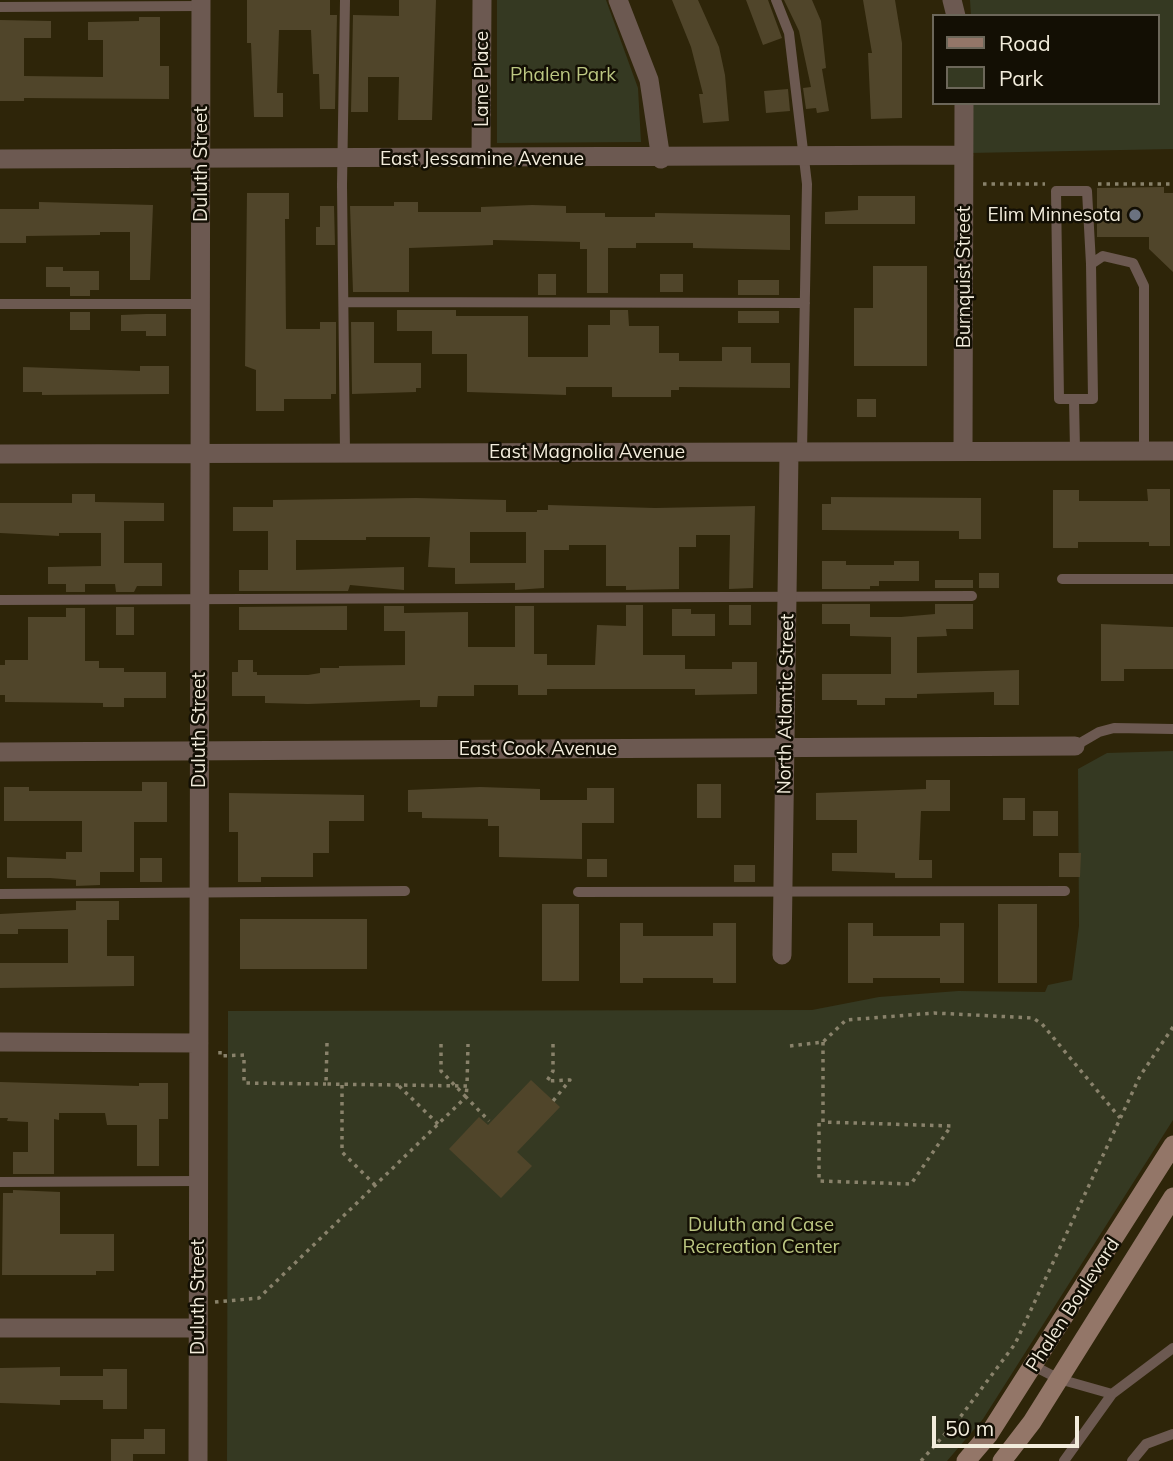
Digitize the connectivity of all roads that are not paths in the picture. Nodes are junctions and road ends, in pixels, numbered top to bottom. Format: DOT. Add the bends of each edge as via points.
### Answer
graph roads {
  1 [pos="345,0"];
  2 [pos="482,0"];
  3 [pos="618,0"];
  4 [pos="776,0"];
  5 [pos="201,3"];
  6 [pos="0,7"];
  7 [pos="964,105"];
  8 [pos="964,155"];
  9 [pos="803,157"];
  10 [pos="0,159"];
  11 [pos="201,159"];
  12 [pos="342,159"];
  13 [pos="481,159"];
  14 [pos="661,159"];
  15 [pos="1091,264"];
  16 [pos="345,302"];
  17 [pos="805,303"];
  18 [pos="0,304"];
  19 [pos="200,304"];
  20 [pos="1074,400"];
  21 [pos="963,450"];
  22 [pos="1076,450"];
  23 [pos="1144,450"];
  24 [pos="1173,451"];
  25 [pos="795,452"];
  26 [pos="200,453"];
  27 [pos="345,453"];
  28 [pos="0,454"];
  29 [pos="1062,579"];
  30 [pos="1173,579"];
  31 [pos="787,596"];
  32 [pos="972,596"];
  33 [pos="200,598"];
  34 [pos="0,600"];
  35 [pos="1173,729"];
  36 [pos="1076,746"];
  37 [pos="785,748"];
  38 [pos="0,752"];
  39 [pos="199,752"];
  40 [pos="405,891"];
  41 [pos="784,891"];
  42 [pos="1065,891"];
  43 [pos="578,892"];
  44 [pos="0,894"];
  45 [pos="199,894"];
  46 [pos="782,955"];
  47 [pos="0,1042"];
  48 [pos="199,1043"];
  49 [pos="1173,1145"];
  50 [pos="198,1181"];
  51 [pos="0,1182"];
  52 [pos="1173,1197"];
  53 [pos="0,1328"];
  54 [pos="198,1328"];
  55 [pos="1173,1348"];
  56 [pos="1034,1366"];
  57 [pos="1059,1379"];
  58 [pos="1112,1394"];
  59 [pos="1173,1434"];
  60 [pos="198,1461"];
  61 [pos="966,1461"];
  62 [pos="1002,1461"];
  63 [pos="1064,1461"];
  64 [pos="1132,1461"];
  1 -- 12 [label="lane"];
  2 -- 13 [label="street, Lane Place"];
  3 -- 14 [label="street" via="649,80"];
  4 -- 9 [label="lane" via="789,33"];
  5 -- 6 [label="lane"];
  5 -- 11 [label="street, Duluth Street"];
  7 -- 8 [label="street, Burnquist Street"];
  8 -- 9 [label="street, East Jessamine Avenue"];
  8 -- 21 [label="street, Burnquist Street"];
  9 -- 14 [label="street, East Jessamine Avenue"];
  9 -- 17 [label="lane" via="807,184"];
  10 -- 11 [label="street, East Jessamine Avenue"];
  11 -- 12 [label="street, East Jessamine Avenue"];
  11 -- 19 [label="street, Duluth Street"];
  12 -- 13 [label="street, East Jessamine Avenue"];
  12 -- 16 [label="lane"];
  13 -- 14 [label="street, East Jessamine Avenue"];
  15 -- 20 [label="lane" via="1093,400"];
  15 -- 20 [label="lane" via="1087,191 1056,191 1059,400"];
  15 -- 23 [label="lane" via="1103,256 1133,263 1144,286"];
  16 -- 17 [label="lane"];
  16 -- 27 [label="lane"];
  17 -- 25 [label="lane"];
  18 -- 19 [label="lane"];
  19 -- 26 [label="street, Duluth Street"];
  20 -- 22 [label="lane"];
  21 -- 22 [label="street, East Magnolia Avenue"];
  21 -- 25 [label="street, East Magnolia Avenue"];
  22 -- 23 [label="street, East Magnolia Avenue"];
  23 -- 24 [label="street, East Magnolia Avenue"];
  25 -- 27 [label="street, East Magnolia Avenue"];
  25 -- 31 [label="street, North Atlantic Street"];
  26 -- 27 [label="street, East Magnolia Avenue"];
  26 -- 28 [label="street, East Magnolia Avenue"];
  26 -- 33 [label="street, Duluth Street"];
  29 -- 30 [label="lane"];
  31 -- 32 [label="lane"];
  31 -- 33 [label="lane"];
  31 -- 37 [label="street, North Atlantic Street"];
  33 -- 34 [label="lane"];
  33 -- 39 [label="street, Duluth Street"];
  35 -- 36 [label="lane" via="1114,728"];
  36 -- 37 [label="street, East Cook Avenue"];
  37 -- 39 [label="street, East Cook Avenue"];
  37 -- 41 [label="street, North Atlantic Street"];
  38 -- 39 [label="street, East Cook Avenue"];
  39 -- 45 [label="street, Duluth Street"];
  40 -- 45 [label="lane"];
  41 -- 42 [label="lane"];
  41 -- 43 [label="lane"];
  41 -- 46 [label="street, North Atlantic Street"];
  44 -- 45 [label="lane"];
  45 -- 48 [label="street, Duluth Street"];
  47 -- 48 [label="street"];
  48 -- 50 [label="street, Duluth Street"];
  49 -- 56 [label="main road, Phalen Boulevard"];
  50 -- 51 [label="lane"];
  50 -- 54 [label="street, Duluth Street"];
  52 -- 57 [label="main road, Phalen Boulevard"];
  53 -- 54 [label="street"];
  54 -- 60 [label="street, Duluth Street"];
  55 -- 58 [label="lane"];
  56 -- 57 [label="lane"];
  56 -- 61 [label="main road, Phalen Boulevard"];
  57 -- 58 [label="lane"];
  57 -- 62 [label="main road, Phalen Boulevard"];
  58 -- 63 [label="lane"];
  59 -- 64 [label="lane" via="1146,1444"];
}
